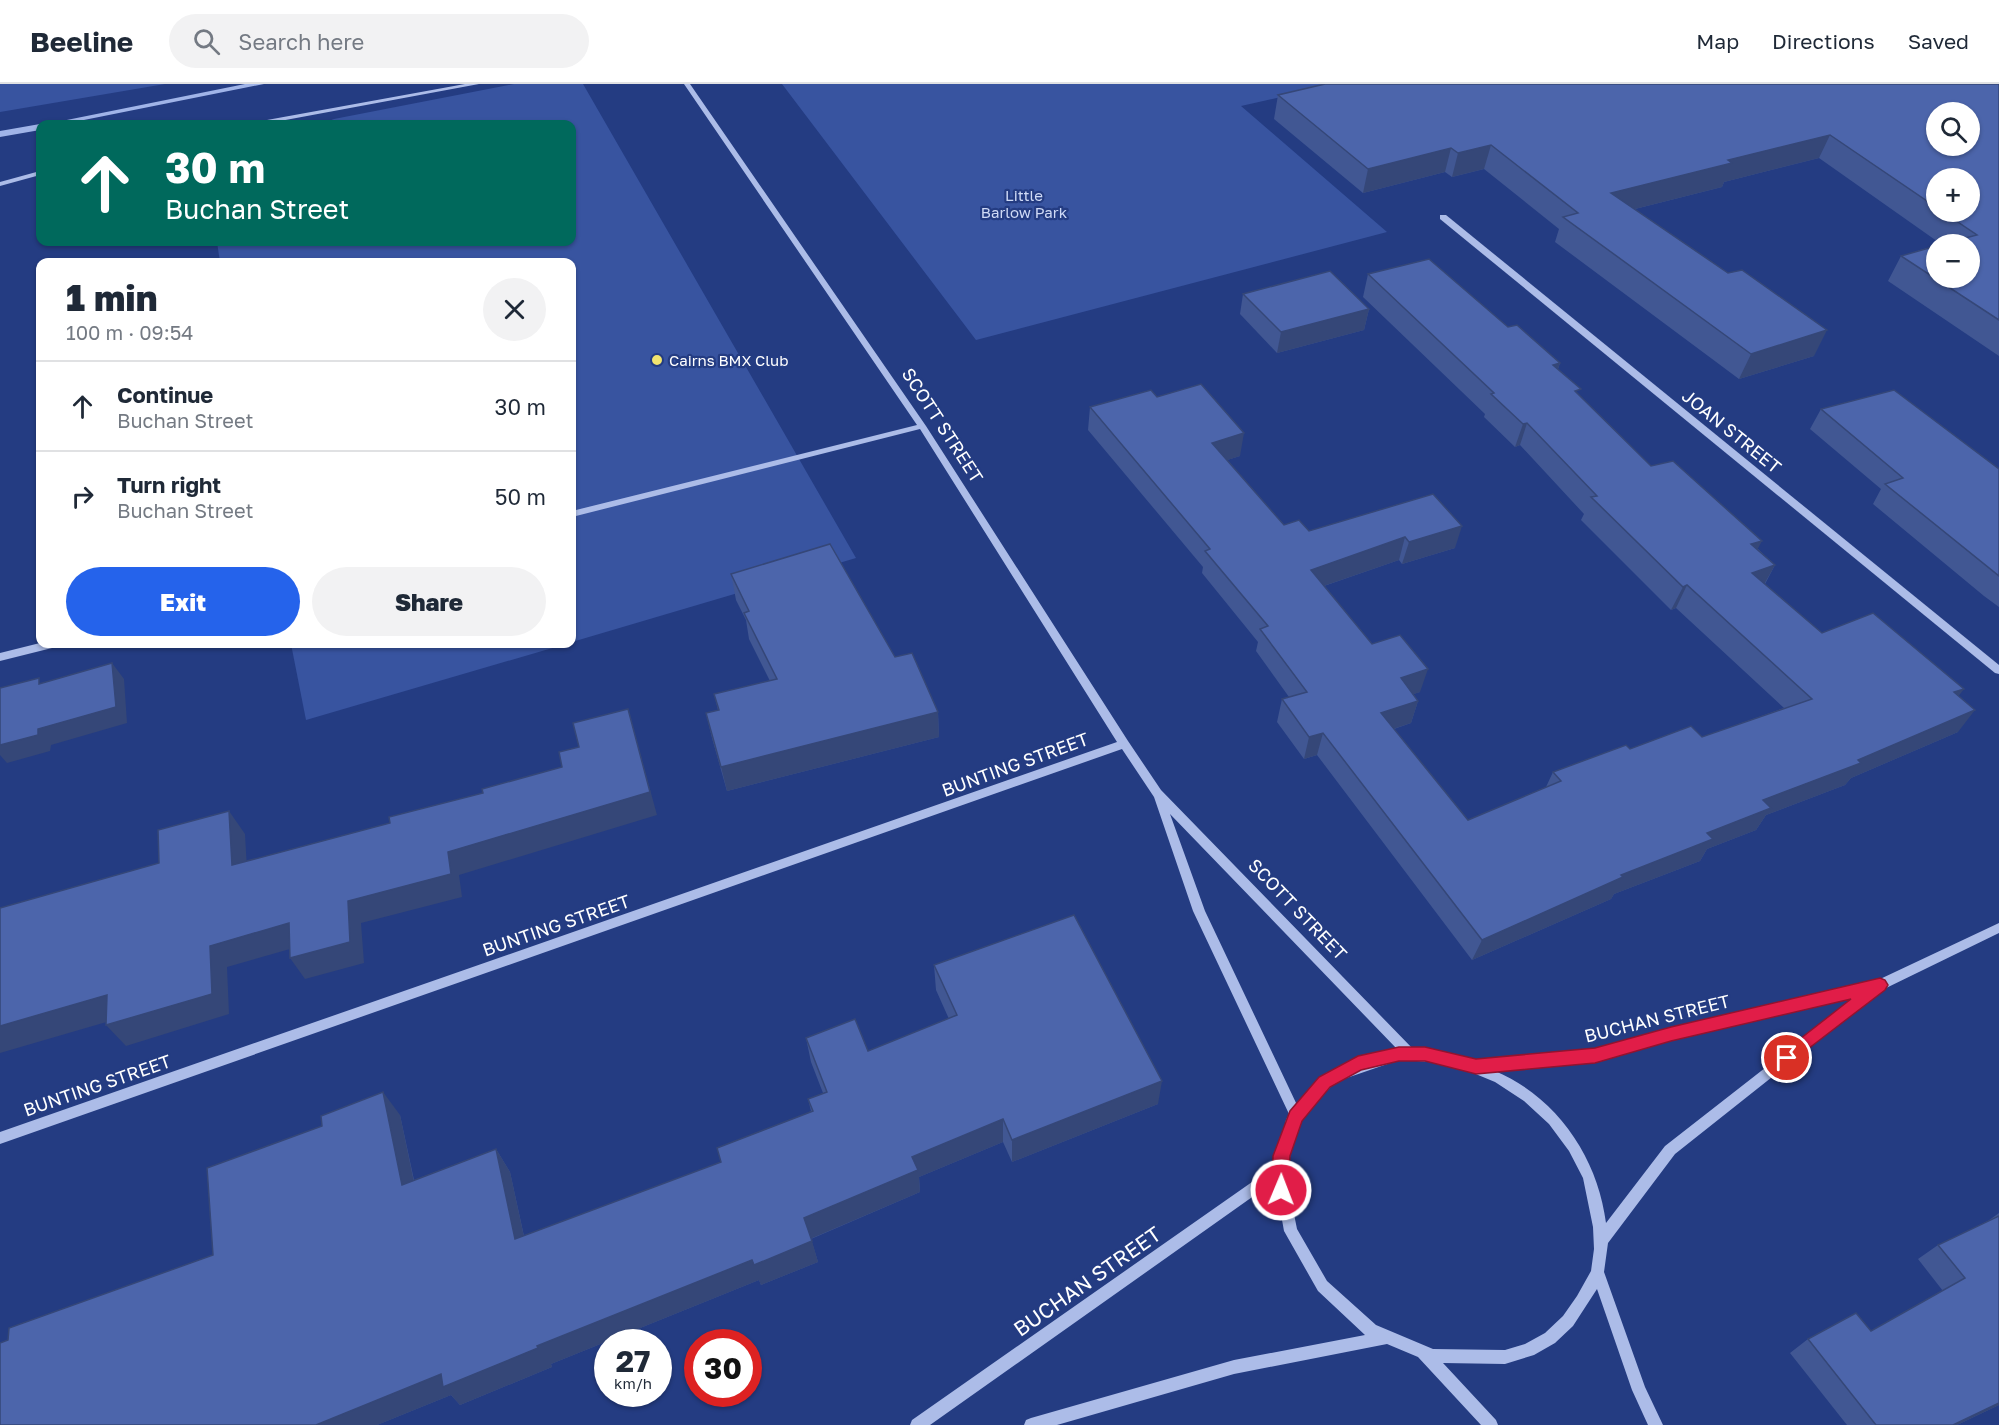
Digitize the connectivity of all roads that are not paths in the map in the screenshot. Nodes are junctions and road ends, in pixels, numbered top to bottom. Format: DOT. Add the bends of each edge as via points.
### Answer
graph roads {
  1 [pos="476,84"];
  2 [pos="687,84"];
  3 [pos="278,120"];
  4 [pos="36,174"];
  5 [pos="0,184"];
  6 [pos="1443,217"];
  7 [pos="922,426"];
  8 [pos="576,513"];
  9 [pos="36,648"];
  10 [pos="0,657"];
  11 [pos="1999,670"];
  12 [pos="1124,744"];
  13 [pos="1157,792"];
  14 [pos="1999,928"];
  15 [pos="1880,985"];
  16 [pos="1410,1054"];
  17 [pos="1476,1066"];
  18 [pos="1296,1116"];
  19 [pos="0,1138"];
  20 [pos="1280,1170"];
  21 [pos="1602,1240"];
  22 [pos="1598,1273"];
  23 [pos="1384,1338"];
  24 [pos="1424,1354"];
  25 [pos="917,1425"];
  26 [pos="1031,1425"];
  27 [pos="1491,1425"];
  28 [pos="1656,1425"];
  1 -- 3 [label="street"];
  2 -- 7 [label="street, SCOTT STREET"];
  4 -- 5 [label="street"];
  6 -- 11 [label="street, JOAN STREET"];
  7 -- 8 [label="street"];
  7 -- 12 [label="street, SCOTT STREET"];
  9 -- 10 [label="street"];
  12 -- 13 [label="street, SCOTT STREET"];
  12 -- 19 [label="street, BUNTING STREET"];
  13 -- 16 [label="street, SCOTT STREET"];
  13 -- 18 [label="street, SCOTT STREET" via="1199,911"];
  14 -- 15 [label="street, BUCHAN STREET"];
  15 -- 17 [label="street, BUCHAN STREET" via="1595,1056"];
  15 -- 21 [label="street, BUCHAN STREET" via="1670,1150"];
  16 -- 17 [label="street"];
  16 -- 18 [label="street" via="1377,1057 1343,1070 1312,1094"];
  17 -- 21 [label="street" via="1520,1091 1563,1130 1587,1170"];
  18 -- 20 [label="street" via="1284,1144"];
  20 -- 23 [label="street" via="1287,1224 1308,1266 1337,1304"];
  20 -- 25 [label="street, BUCHAN STREET"];
  21 -- 22 [label="street"];
  22 -- 24 [label="street" via="1572,1319 1529,1350 1475,1361"];
  22 -- 28 [label="street" via="1639,1390"];
  23 -- 24 [label="street"];
  23 -- 26 [label="street" via="1234,1367"];
  24 -- 27 [label="street"];
}
